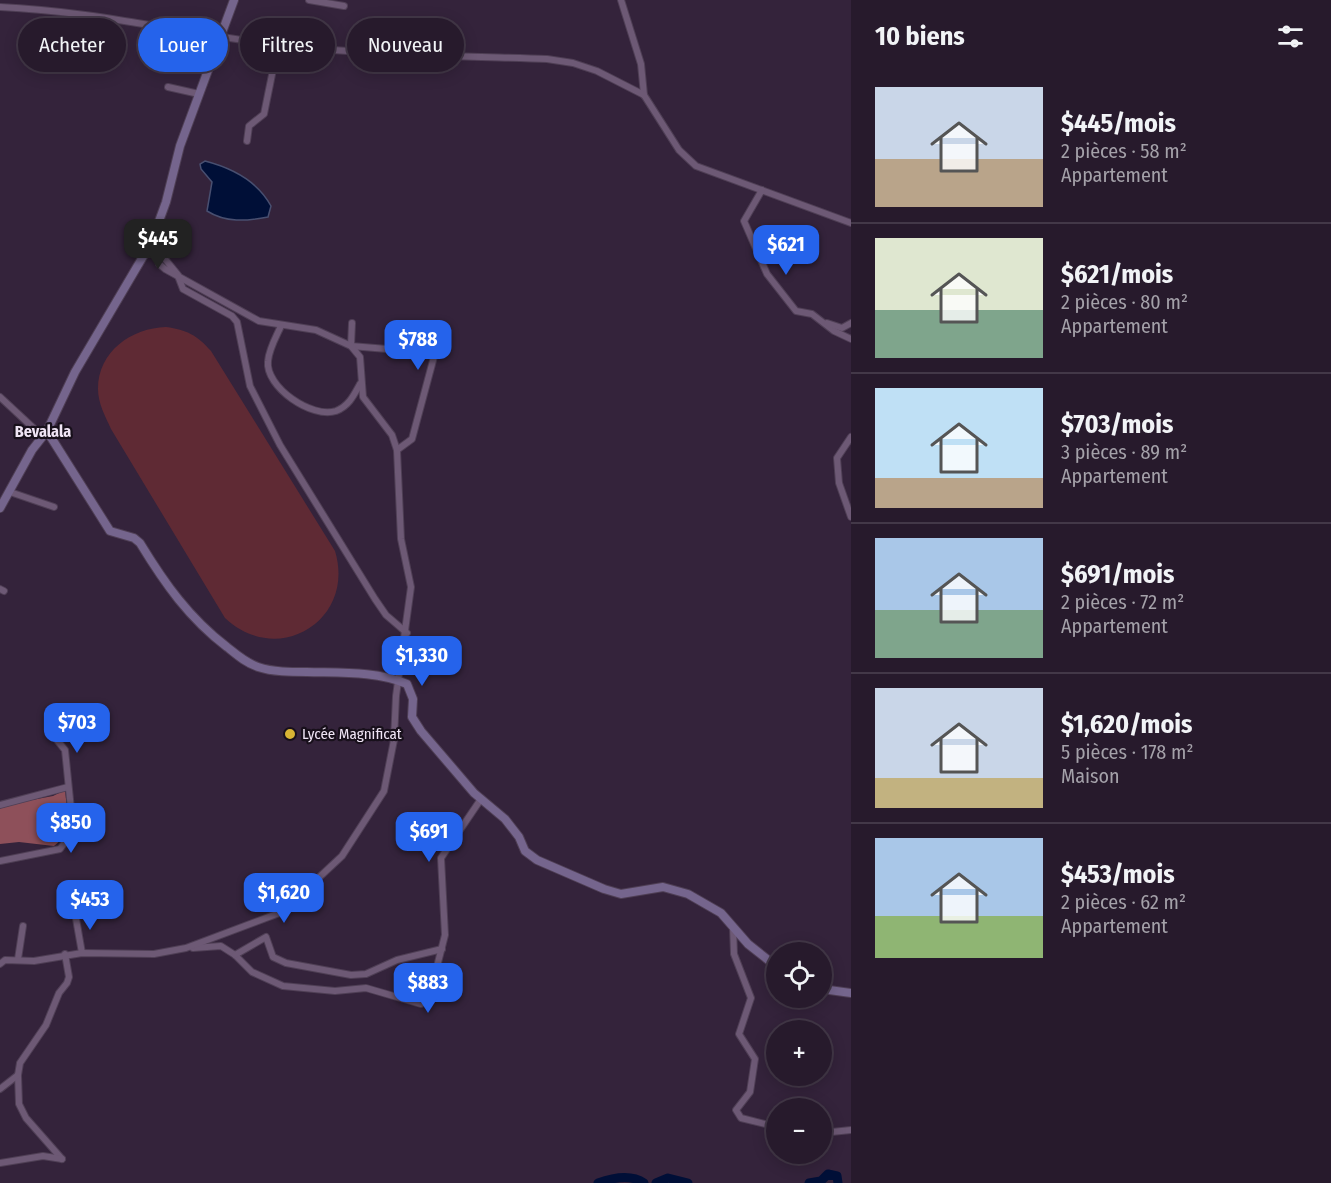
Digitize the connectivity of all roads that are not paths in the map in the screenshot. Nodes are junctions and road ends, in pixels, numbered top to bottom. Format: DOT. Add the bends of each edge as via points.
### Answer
graph roads {
  1 [pos="5,0"];
  2 [pos="234,0"];
  3 [pos="309,0"];
  4 [pos="621,0"];
  5 [pos="344,6"];
  6 [pos="2,8"];
  7 [pos="227,18"];
  8 [pos="138,24"];
  9 [pos="335,51"];
  10 [pos="207,72"];
  11 [pos="273,72"];
  12 [pos="168,87"];
  13 [pos="199,94"];
  14 [pos="644,95"];
  15 [pos="247,141"];
  16 [pos="762,190"];
  17 [pos="851,223"];
  18 [pos="153,246"];
  19 [pos="179,277"];
  20 [pos="825,322"];
  21 [pos="352,323"];
  22 [pos="851,323"];
  23 [pos="281,326"];
  24 [pos="851,339"];
  25 [pos="351,346"];
  26 [pos="360,383"];
  27 [pos="0,397"];
  28 [pos="44,434"];
  29 [pos="851,437"];
  30 [pos="397,450"];
  31 [pos="10,492"];
  32 [pos="54,507"];
  33 [pos="0,508"];
  34 [pos="851,517"];
  35 [pos="407,633"];
  36 [pos="399,681"];
  37 [pos="52,734"];
  38 [pos="68,787"];
  39 [pos="481,799"];
  40 [pos="0,805"];
  41 [pos="0,861"];
  42 [pos="75,913"];
  43 [pos="23,926"];
  44 [pos="732,926"];
  45 [pos="186,948"];
  46 [pos="442,949"];
  47 [pos="82,953"];
  48 [pos="65,954"];
  49 [pos="235,955"];
  50 [pos="766,957"];
  51 [pos="18,959"];
  52 [pos="0,964"];
  53 [pos="832,990"];
  54 [pos="851,993"];
  55 [pos="18,1075"];
  56 [pos="0,1089"];
  57 [pos="766,1124"];
  58 [pos="851,1130"];
  59 [pos="832,1132"];
  60 [pos="0,1163"];
  1 -- 6 [label="street"];
  2 -- 7 [label="street"];
  3 -- 5 [label="street"];
  4 -- 14 [label="street" via="640,64"];
  6 -- 8 [label="street"];
  9 -- 14 [label="street" via="547,59 597,71"];
  10 -- 13 [label="street"];
  11 -- 15 [label="street" via="264,114 249,126"];
  12 -- 13 [label="street"];
  13 -- 18 [label="street"];
  14 -- 16 [label="street" via="690,162"];
  16 -- 17 [label="street"];
  16 -- 20 [label="street" via="744,221 767,274 796,311"];
  18 -- 19 [label="street"];
  18 -- 28 [label="street" via="75,372"];
  19 -- 23 [label="street" via="245,315"];
  19 -- 35 [label="street" via="183,289 237,322 245,373 280,445 375,599"];
  20 -- 22 [label="street" via="842,328"];
  20 -- 24 [label="street"];
  21 -- 25 [label="street"];
  23 -- 25 [label="street" via="316,330"];
  23 -- 26 [label="street" via="268,362 272,379 286,396 314,409 334,412 349,403"];
  25 -- 26 [label="street" via="360,357"];
  25 -- 30 [label="street" via="435,353 412,439"];
  26 -- 30 [label="street" via="363,397 392,435"];
  27 -- 28 [label="street"];
  28 -- 31 [label="street"];
  28 -- 36 [label="street" via="110,531 140,543 186,611 244,661 258,668 286,672 353,674"];
  29 -- 34 [label="street" via="837,458 839,483"];
  30 -- 35 [label="street" via="401,539 411,587"];
  31 -- 32 [label="street"];
  31 -- 33 [label="street"];
  35 -- 36 [label="street"];
  36 -- 39 [label="street" via="407,684 413,699 412,717 421,731"];
  36 -- 45 [label="street" via="394,740 384,791 342,856 282,912"];
  37 -- 38 [label="street" via="65,750"];
  38 -- 40 [label="street"];
  38 -- 41 [label="street" via="71,834 60,849"];
  39 -- 44 [label="street" via="505,819 525,851 537,860 621,894 663,887 688,894 721,913"];
  39 -- 46 [label="street" via="441,858 445,935"];
  42 -- 47 [label="street"];
  43 -- 51 [label="street"];
  44 -- 50 [label="street"];
  44 -- 57 [label="street" via="734,954 751,998 739,1034 755,1059 750,1092 736,1110 741,1118"];
  45 -- 47 [label="street" via="154,954"];
  45 -- 49 [label="street" via="221,946"];
  46 -- 49 [label="street" via="397,960 366,974 351,975 286,963 273,957 266,936"];
  46 -- 49 [label="street" via="430,994 421,1004 366,988 335,991 283,986 252,972"];
  47 -- 48 [label="street"];
  48 -- 51 [label="street" via="33,961"];
  48 -- 55 [label="street" via="67,983 46,1025 20,1063"];
  51 -- 52 [label="street"];
  53 -- 54 [label="street"];
  55 -- 56 [label="street"];
  55 -- 60 [label="street" via="19,1104 26,1118 62,1159 43,1156"];
  58 -- 59 [label="street"];
}
